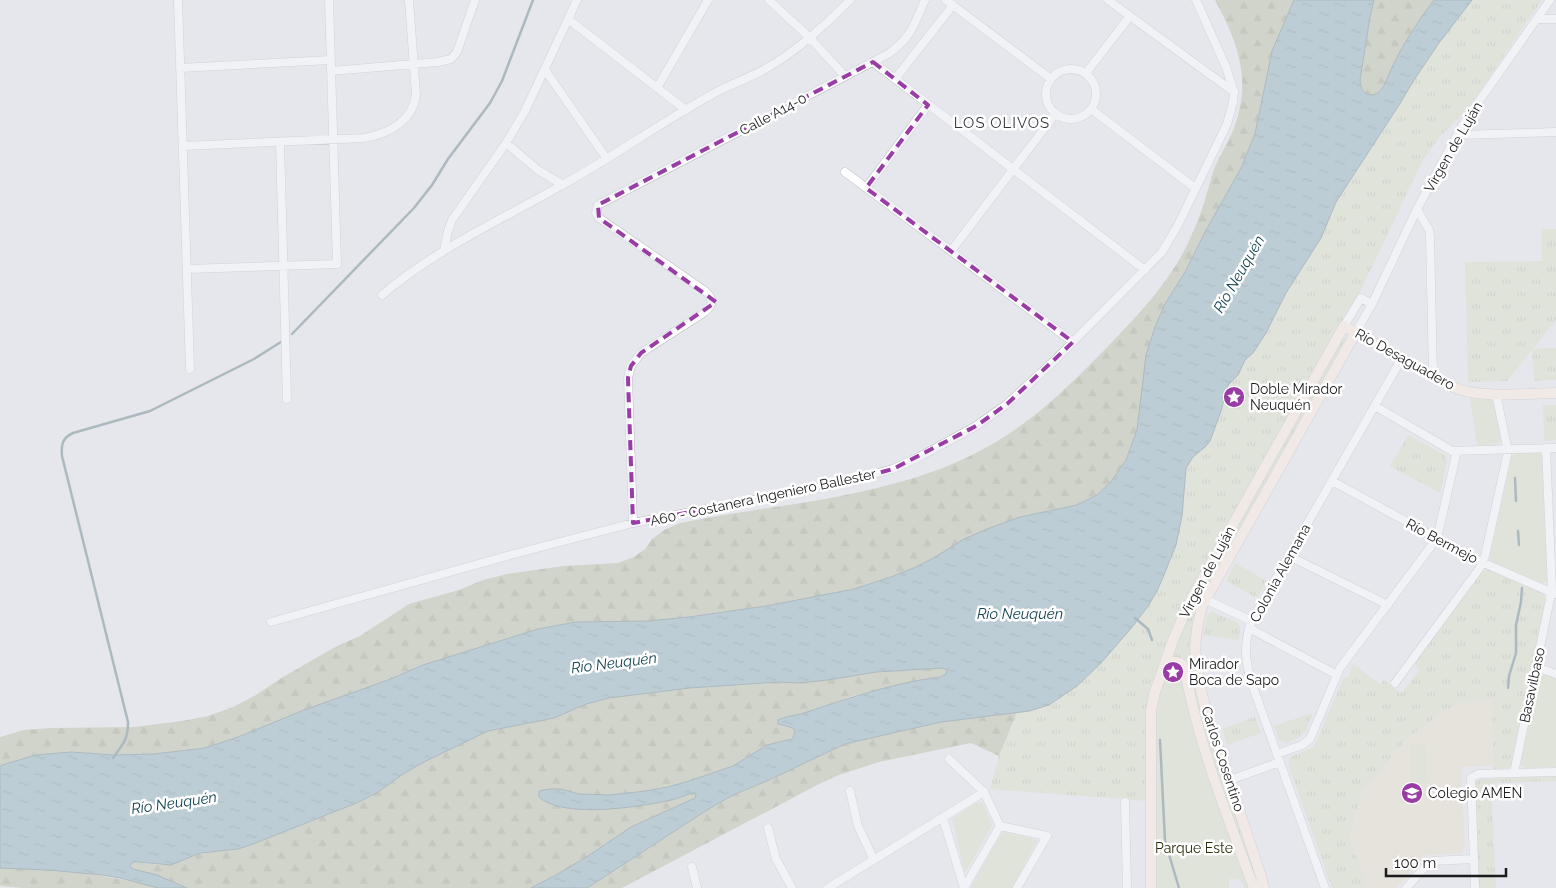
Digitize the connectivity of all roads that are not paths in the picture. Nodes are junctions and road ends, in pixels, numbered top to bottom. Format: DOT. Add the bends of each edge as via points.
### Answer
graph roads {
  1 [pos="178,0"];
  2 [pos="329,0"];
  3 [pos="409,0"];
  4 [pos="475,0"];
  5 [pos="577,0"];
  6 [pos="708,0"];
  7 [pos="769,0"];
  8 [pos="850,0"];
  9 [pos="925,0"];
  10 [pos="946,0"];
  11 [pos="1108,0"];
  12 [pos="1196,0"];
  13 [pos="1550,0"];
  14 [pos="953,6"];
  15 [pos="1130,16"];
  16 [pos="568,19"];
  17 [pos="1538,19"];
  18 [pos="1556,19"];
  19 [pos="809,37"];
  20 [pos="331,60"];
  21 [pos="873,62"];
  22 [pos="413,64"];
  23 [pos="180,68"];
  24 [pos="545,70"];
  25 [pos="331,71"];
  26 [pos="1086,73"];
  27 [pos="846,76"];
  28 [pos="896,79"];
  29 [pos="1051,79"];
  30 [pos="657,88"];
  31 [pos="1234,92"];
  32 [pos="928,105"];
  33 [pos="1091,109"];
  34 [pos="686,110"];
  35 [pos="1056,113"];
  36 [pos="1556,132"];
  37 [pos="1458,135"];
  38 [pos="333,140"];
  39 [pos="280,142"];
  40 [pos="506,143"];
  41 [pos="183,146"];
  42 [pos="607,159"];
  43 [pos="1013,169"];
  44 [pos="845,172"];
  45 [pos="563,185"];
  46 [pos="866,188"];
  47 [pos="1196,188"];
  48 [pos="1417,210"];
  49 [pos="444,250"];
  50 [pos="951,252"];
  51 [pos="284,266"];
  52 [pos="187,269"];
  53 [pos="1145,270"];
  54 [pos="382,295"];
  55 [pos="1372,304"];
  56 [pos="1344,326"];
  57 [pos="1356,332"];
  58 [pos="1073,342"];
  59 [pos="1402,358"];
  60 [pos="190,369"];
  61 [pos="1433,375"];
  62 [pos="1556,392"];
  63 [pos="1496,394"];
  64 [pos="287,399"];
  65 [pos="1374,406"];
  66 [pos="1508,448"];
  67 [pos="1546,448"];
  68 [pos="1556,448"];
  69 [pos="1457,451"];
  70 [pos="1332,481"];
  71 [pos="633,523"];
  72 [pos="1437,538"];
  73 [pos="1289,556"];
  74 [pos="1483,562"];
  75 [pos="1554,593"];
  76 [pos="1194,594"];
  77 [pos="1206,599"];
  78 [pos="1388,605"];
  79 [pos="271,622"];
  80 [pos="1251,624"];
  81 [pos="1536,667"];
  82 [pos="1162,671"];
  83 [pos="1556,674"];
  84 [pos="1337,675"];
  85 [pos="1395,683"];
  86 [pos="1279,758"];
  87 [pos="949,759"];
  88 [pos="1556,772"];
  89 [pos="1514,773"];
  90 [pos="1230,780"];
  91 [pos="850,791"];
  92 [pos="984,792"];
  93 [pos="1125,802"];
  94 [pos="943,818"];
  95 [pos="1000,826"];
  96 [pos="768,828"];
  97 [pos="1474,859"];
  98 [pos="874,860"];
  99 [pos="692,867"];
  100 [pos="697,888"];
  101 [pos="792,888"];
  102 [pos="828,888"];
  103 [pos="964,888"];
  104 [pos="1017,888"];
  105 [pos="1127,888"];
  106 [pos="1151,888"];
  107 [pos="1254,888"];
  108 [pos="1264,888"];
  109 [pos="1325,888"];
  110 [pos="1406,888"];
  111 [pos="1475,888"];
  1 -- 23 [label="street"];
  2 -- 20 [label="street"];
  3 -- 22 [label="street"];
  4 -- 22 [label="street" via="454,56 446,62"];
  5 -- 16 [label="street"];
  6 -- 30 [label="street"];
  7 -- 19 [label="street"];
  8 -- 19 [label="street"];
  9 -- 21 [label="street, Calle A14-0" via="906,39"];
  10 -- 14 [label="street"];
  11 -- 15 [label="street"];
  12 -- 31 [label="street"];
  13 -- 17 [label="street, Virgen de Luján"];
  14 -- 28 [label="street"];
  14 -- 29 [label="street"];
  15 -- 26 [label="street"];
  15 -- 31 [label="street"];
  16 -- 24 [label="street"];
  16 -- 30 [label="street"];
  17 -- 18 [label="street"];
  17 -- 37 [label="street, Virgen de Luján"];
  19 -- 27 [label="street"];
  19 -- 34 [label="street" via="765,70 711,94"];
  20 -- 23 [label="street"];
  20 -- 25 [label="street"];
  21 -- 27 [label="street, Calle A14-0"];
  21 -- 28 [label="street"];
  22 -- 25 [label="street"];
  22 -- 38 [label="street" via="415,104 405,118 375,136"];
  23 -- 41 [label="street"];
  24 -- 40 [label="street"];
  24 -- 42 [label="street"];
  25 -- 38 [label="street"];
  26 -- 29 [label="street" via="1071,68 1056,73"];
  26 -- 33 [label="street" via="1095,86 1095,102"];
  27 -- 71 [label="street, Calle A14-0" via="598,205 598,218 705,292 712,302 702,314 640,353 631,366 628,378"];
  28 -- 32 [label="street"];
  29 -- 35 [label="street" via="1046,95 1048,104"];
  30 -- 34 [label="street"];
  31 -- 47 [label="street, A60 - Costanera Ingeniero Ballester" via="1227,124"];
  32 -- 43 [label="street"];
  32 -- 46 [label="street"];
  33 -- 35 [label="street" via="1084,115 1068,119"];
  33 -- 47 [label="street"];
  34 -- 42 [label="street"];
  35 -- 43 [label="street"];
  36 -- 37 [label="street"];
  37 -- 48 [label="street, Virgen de Luján"];
  38 -- 39 [label="street"];
  38 -- 51 [label="street" via="337,264"];
  39 -- 41 [label="street"];
  39 -- 51 [label="street"];
  40 -- 45 [label="street" via="538,170"];
  40 -- 49 [label="street" via="452,220"];
  41 -- 52 [label="street"];
  42 -- 45 [label="street"];
  43 -- 50 [label="street"];
  43 -- 53 [label="street"];
  44 -- 46 [label="street"];
  45 -- 49 [label="street"];
  46 -- 50 [label="street"];
  47 -- 53 [label="street, A60 - Costanera Ingeniero Ballester" via="1171,239"];
  48 -- 55 [label="street, Virgen de Luján"];
  48 -- 61 [label="street" via="1430,236"];
  49 -- 54 [label="street"];
  50 -- 58 [label="street"];
  51 -- 52 [label="street"];
  51 -- 64 [label="street"];
  52 -- 60 [label="street"];
  53 -- 58 [label="street, A60 - Costanera Ingeniero Ballester"];
  55 -- 56 [label="street, Virgen de Luján" via="1361,298"];
  55 -- 57 [label="street, Virgen de Luján"];
  56 -- 57 [label="street, Río Desaguadero"];
  56 -- 76 [label="street, Virgen de Luján"];
  57 -- 59 [label="street, Río Desaguadero"];
  57 -- 77 [label="street, Virgen de Luján"];
  58 -- 71 [label="street, A60 - Costanera Ingeniero Ballester" via="1032,383 976,426 893,469 833,485"];
  59 -- 61 [label="street, Río Desaguadero"];
  59 -- 65 [label="street, Colonia Alemana"];
  61 -- 63 [label="street, Río Desaguadero" via="1465,392"];
  62 -- 63 [label="street, Río Desaguadero"];
  63 -- 66 [label="street"];
  65 -- 69 [label="street" via="1447,449"];
  65 -- 70 [label="street, Colonia Alemana"];
  66 -- 67 [label="street"];
  66 -- 69 [label="street"];
  66 -- 74 [label="street"];
  67 -- 68 [label="street"];
  67 -- 75 [label="street, Basavilbaso"];
  69 -- 72 [label="street"];
  70 -- 72 [label="street, Río Bermejo"];
  70 -- 73 [label="street, Colonia Alemana"];
  71 -- 79 [label="street, A60 - Costanera Ingeniero Ballester"];
  72 -- 74 [label="street, Río Bermejo"];
  72 -- 78 [label="street"];
  73 -- 78 [label="street"];
  73 -- 80 [label="street, Colonia Alemana"];
  74 -- 75 [label="street, Río Bermejo"];
  74 -- 85 [label="street"];
  75 -- 81 [label="street, Basavilbaso"];
  76 -- 77 [label="street"];
  76 -- 82 [label="street, Virgen de Luján"];
  77 -- 80 [label="street"];
  77 -- 90 [label="street, Carlos Cosentino" via="1196,630 1196,668 1205,707"];
  78 -- 84 [label="street"];
  80 -- 84 [label="street"];
  80 -- 86 [label="street, Colonia Alemana" via="1246,650 1248,670"];
  81 -- 83 [label="street"];
  81 -- 89 [label="street, Basavilbaso"];
  82 -- 106 [label="street, Virgen de Luján" via="1151,709"];
  82 -- 107 [label="street" via="1172,662 1185,667 1197,724"];
  84 -- 86 [label="street" via="1310,740"];
  86 -- 90 [label="street"];
  86 -- 109 [label="street, Colonia Alemana"];
  87 -- 92 [label="street"];
  88 -- 89 [label="street"];
  89 -- 97 [label="street" via="1472,777"];
  90 -- 108 [label="street, Carlos Cosentino"];
  91 -- 98 [label="street" via="858,826"];
  92 -- 94 [label="street"];
  92 -- 95 [label="street"];
  93 -- 105 [label="street"];
  94 -- 98 [label="street"];
  94 -- 103 [label="street"];
  95 -- 103 [label="street"];
  95 -- 104 [label="street" via="1047,836"];
  96 -- 101 [label="street" via="776,859"];
  97 -- 110 [label="street" via="1432,861"];
  97 -- 111 [label="street"];
  98 -- 102 [label="street"];
  99 -- 100 [label="street"];
}
